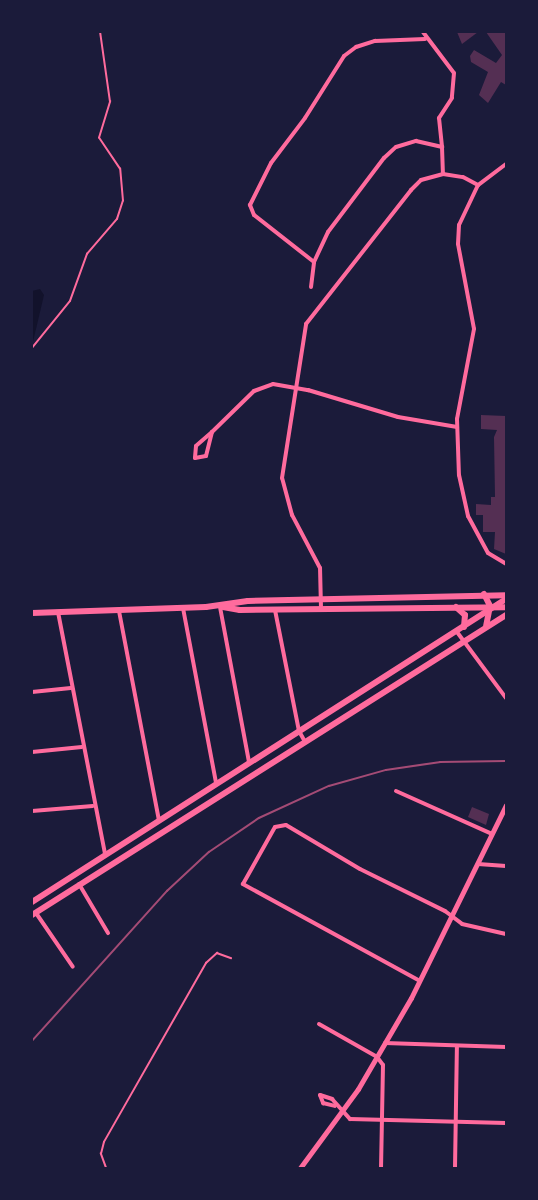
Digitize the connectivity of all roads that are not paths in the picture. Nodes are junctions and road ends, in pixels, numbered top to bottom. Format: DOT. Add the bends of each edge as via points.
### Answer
graph roads {
  1 [pos="423,32"];
  2 [pos="425,39"];
  3 [pos="442,147"];
  4 [pos="507,164"];
  5 [pos="443,174"];
  6 [pos="478,185"];
  7 [pos="314,262"];
  8 [pos="310,287"];
  9 [pos="295,387"];
  10 [pos="457,427"];
  11 [pos="212,432"];
  12 [pos="507,564"];
  13 [pos="484,594"];
  14 [pos="507,597"];
  15 [pos="322,598"];
  16 [pos="220,606"];
  17 [pos="453,606"];
  18 [pos="490,606"];
  19 [pos="183,608"];
  20 [pos="321,608"];
  21 [pos="507,608"];
  22 [pos="274,609"];
  23 [pos="119,610"];
  24 [pos="58,612"];
  25 [pos="32,613"];
  26 [pos="507,615"];
  27 [pos="486,626"];
  28 [pos="464,627"];
  29 [pos="457,632"];
  30 [pos="462,640"];
  31 [pos="71,688"];
  32 [pos="32,692"];
  33 [pos="507,698"];
  34 [pos="298,731"];
  35 [pos="304,740"];
  36 [pos="82,747"];
  37 [pos="32,752"];
  38 [pos="249,762"];
  39 [pos="216,783"];
  40 [pos="396,791"];
  41 [pos="507,804"];
  42 [pos="93,806"];
  43 [pos="32,811"];
  44 [pos="159,820"];
  45 [pos="492,834"];
  46 [pos="105,854"];
  47 [pos="478,864"];
  48 [pos="507,866"];
  49 [pos="79,884"];
  50 [pos="32,902"];
  51 [pos="34,914"];
  52 [pos="452,917"];
  53 [pos="108,933"];
  54 [pos="507,934"];
  55 [pos="231,958"];
  56 [pos="73,967"];
  57 [pos="420,981"];
  58 [pos="319,1024"];
  59 [pos="385,1043"];
  60 [pos="458,1046"];
  61 [pos="507,1047"];
  62 [pos="377,1057"];
  63 [pos="335,1106"];
  64 [pos="341,1113"];
  65 [pos="382,1117"];
  66 [pos="456,1122"];
  67 [pos="507,1123"];
  68 [pos="106,1168"];
  69 [pos="300,1168"];
  70 [pos="381,1168"];
  71 [pos="455,1168"];
  1 -- 2 [label="street"];
  2 -- 3 [label="street" via="454,74 452,98 439,118"];
  2 -- 7 [label="street" via="375,41 350,51 271,163 250,206 254,215"];
  3 -- 5 [label="street"];
  3 -- 7 [label="street" via="416,141 396,147 328,232"];
  4 -- 6 [label="street"];
  5 -- 6 [label="street" via="463,177"];
  5 -- 9 [label="street" via="421,180 411,190 314,309 306,324"];
  6 -- 10 [label="street" via="464,209 458,231 474,329"];
  7 -- 8 [label="street"];
  9 -- 10 [label="street" via="398,417"];
  9 -- 11 [label="street" via="260,386"];
  9 -- 15 [label="street" via="282,478 292,516 320,568"];
  10 -- 12 [label="street" via="459,476 468,516 488,553"];
  11 -- 11 [label="street" via="207,454 195,458 196,446"];
  13 -- 14 [label="main road"];
  13 -- 15 [label="main road"];
  13 -- 18 [label="main road"];
  14 -- 18 [label="main road"];
  15 -- 16 [label="main road"];
  15 -- 20 [label="street"];
  16 -- 19 [label="main road"];
  16 -- 22 [label="main road"];
  16 -- 38 [label="street"];
  17 -- 18 [label="main road"];
  17 -- 20 [label="main road"];
  17 -- 28 [label="main road" via="463,611"];
  18 -- 21 [label="main road"];
  18 -- 27 [label="main road"];
  18 -- 28 [label="main road"];
  19 -- 23 [label="main road"];
  19 -- 39 [label="street"];
  20 -- 22 [label="main road"];
  22 -- 34 [label="street"];
  23 -- 24 [label="main road"];
  23 -- 44 [label="street"];
  24 -- 25 [label="main road"];
  24 -- 31 [label="street"];
  26 -- 27 [label="main road"];
  27 -- 30 [label="main road"];
  28 -- 29 [label="main road"];
  29 -- 30 [label="street"];
  29 -- 34 [label="main road"];
  30 -- 33 [label="street"];
  30 -- 35 [label="main road"];
  31 -- 32 [label="street"];
  31 -- 36 [label="street"];
  34 -- 35 [label="street"];
  34 -- 38 [label="main road"];
  35 -- 49 [label="main road"];
  36 -- 37 [label="street"];
  36 -- 42 [label="street"];
  38 -- 39 [label="main road"];
  39 -- 44 [label="main road"];
  40 -- 45 [label="street"];
  41 -- 45 [label="main road"];
  42 -- 43 [label="street"];
  42 -- 46 [label="street"];
  44 -- 46 [label="main road"];
  45 -- 47 [label="main road"];
  46 -- 50 [label="main road"];
  47 -- 48 [label="street"];
  47 -- 52 [label="main road"];
  49 -- 51 [label="main road"];
  49 -- 53 [label="street"];
  51 -- 56 [label="street"];
  52 -- 54 [label="street" via="462,924"];
  52 -- 57 [label="main road"];
  52 -- 57 [label="street" via="286,825 277,825 243,884"];
  55 -- 68 [label="lane" via="217,953 206,963 104,1142 101,1153"];
  57 -- 59 [label="main road"];
  58 -- 62 [label="street"];
  59 -- 60 [label="street"];
  59 -- 62 [label="main road"];
  60 -- 61 [label="street"];
  60 -- 66 [label="street"];
  62 -- 64 [label="main road"];
  62 -- 65 [label="street" via="384,1072"];
  63 -- 64 [label="street"];
  64 -- 65 [label="street" via="350,1119"];
  64 -- 69 [label="main road"];
  65 -- 66 [label="street"];
  65 -- 70 [label="street"];
  66 -- 67 [label="street"];
  66 -- 71 [label="street"];
}
